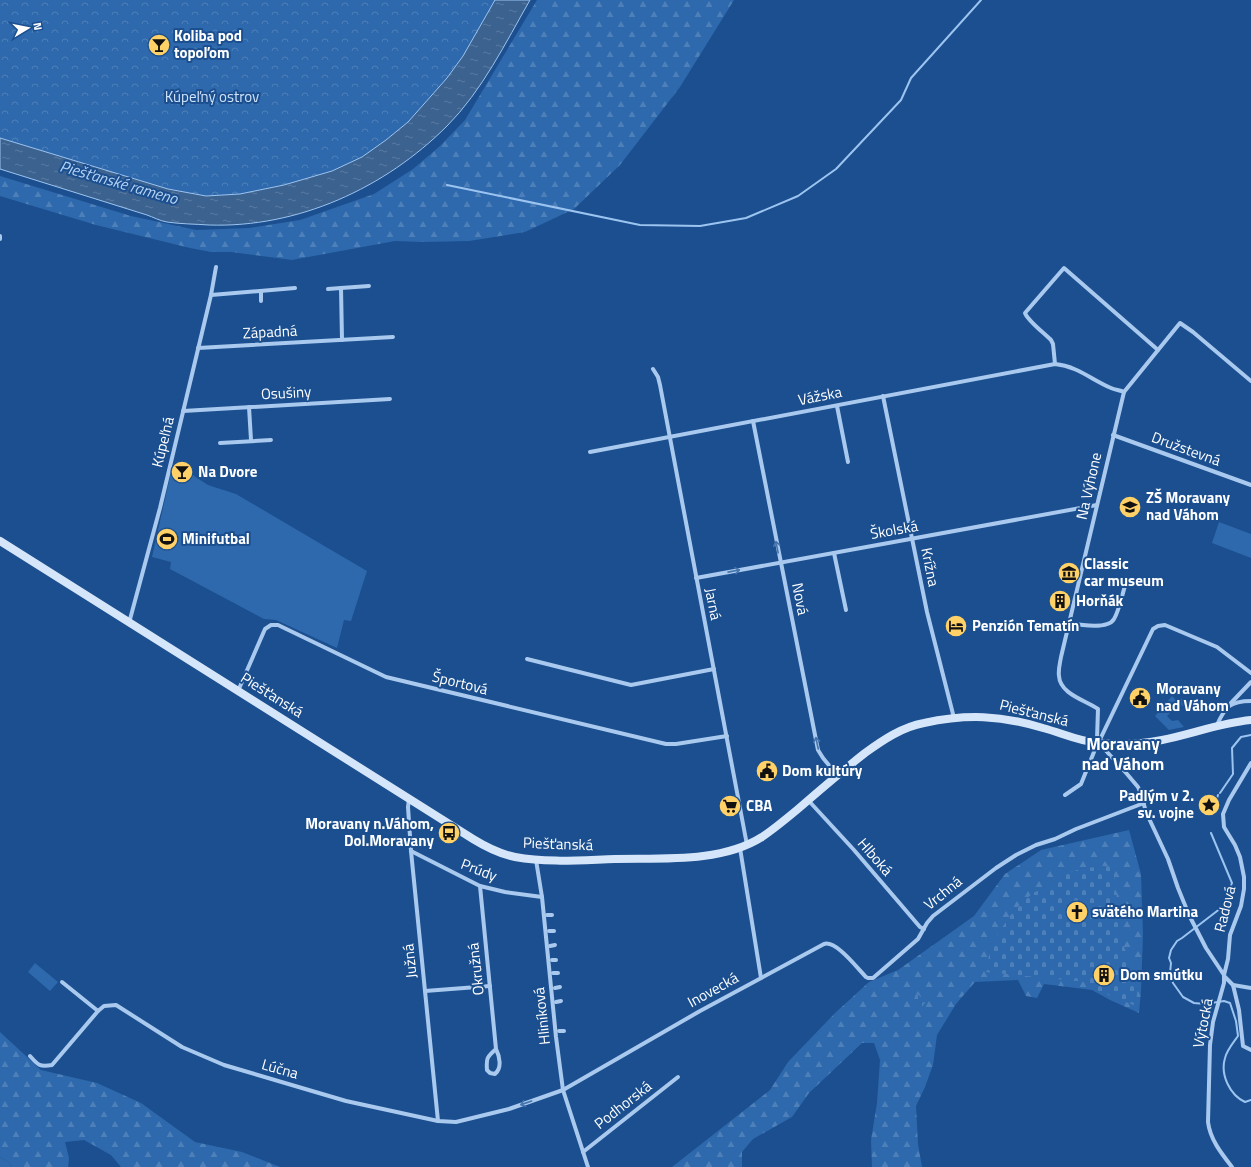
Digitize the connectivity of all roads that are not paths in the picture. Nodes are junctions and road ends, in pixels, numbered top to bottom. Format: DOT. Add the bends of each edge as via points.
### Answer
graph roads {
  1 [pos="216,267"];
  2 [pos="369,286"];
  3 [pos="295,288"];
  4 [pos="340,288"];
  5 [pos="328,290"];
  6 [pos="261,291"];
  7 [pos="211,294"];
  8 [pos="261,301"];
  9 [pos="393,337"];
  10 [pos="342,340"];
  11 [pos="198,348"];
  12 [pos="1158,350"];
  13 [pos="1055,364"];
  14 [pos="653,369"];
  15 [pos="1251,381"];
  16 [pos="1124,392"];
  17 [pos="883,396"];
  18 [pos="390,399"];
  19 [pos="837,406"];
  20 [pos="249,407"];
  21 [pos="183,411"];
  22 [pos="753,421"];
  23 [pos="1113,435"];
  24 [pos="669,437"];
  25 [pos="251,440"];
  26 [pos="271,440"];
  27 [pos="220,443"];
  28 [pos="590,452"];
  29 [pos="848,462"];
  30 [pos="1251,485"];
  31 [pos="1097,505"];
  32 [pos="912,539"];
  33 [pos="0,541"];
  34 [pos="834,553"];
  35 [pos="780,562"];
  36 [pos="696,578"];
  37 [pos="1125,586"];
  38 [pos="846,610"];
  39 [pos="129,623"];
  40 [pos="1069,624"];
  41 [pos="527,659"];
  42 [pos="714,669"];
  43 [pos="1251,673"];
  44 [pos="1251,682"];
  45 [pos="238,691"];
  46 [pos="1251,701"];
  47 [pos="1231,704"];
  48 [pos="954,718"];
  49 [pos="1251,720"];
  50 [pos="1217,726"];
  51 [pos="726,736"];
  52 [pos="1099,743"];
  53 [pos="1251,763"];
  54 [pos="838,775"];
  55 [pos="1065,795"];
  56 [pos="408,799"];
  57 [pos="808,800"];
  58 [pos="1144,803"];
  59 [pos="744,846"];
  60 [pos="411,851"];
  61 [pos="536,860"];
  62 [pos="480,886"];
  63 [pos="542,897"];
  64 [pos="924,929"];
  65 [pos="1224,975"];
  66 [pos="761,978"];
  67 [pos="62,982"];
  68 [pos="1233,985"];
  69 [pos="490,986"];
  70 [pos="1251,988"];
  71 [pos="425,991"];
  72 [pos="98,1011"];
  73 [pos="496,1049"];
  74 [pos="1251,1050"];
  75 [pos="30,1056"];
  76 [pos="678,1077"];
  77 [pos="563,1090"];
  78 [pos="438,1120"];
  79 [pos="583,1152"];
  80 [pos="588,1167"];
  81 [pos="1232,1167"];
  1 -- 7 [label="street, Kúpeľná"];
  2 -- 4 [label="street"];
  3 -- 6 [label="street"];
  4 -- 5 [label="street"];
  4 -- 10 [label="street"];
  6 -- 7 [label="street"];
  6 -- 8 [label="street, Západná"];
  7 -- 11 [label="street, Kúpeľná"];
  9 -- 10 [label="street, Západná"];
  10 -- 11 [label="street, Západná"];
  11 -- 21 [label="street, Kúpeľná"];
  12 -- 13 [label="street" via="1064,268 1025,313 1026,317 1051,340"];
  12 -- 15 [label="street, Na Výhone" via="1180,323"];
  12 -- 16 [label="street, Na Výhone"];
  13 -- 16 [label="street, Vážska" via="1074,368"];
  13 -- 17 [label="street, Vážska"];
  14 -- 24 [label="street, Jarná" via="658,377"];
  16 -- 23 [label="street, Na Výhone"];
  17 -- 19 [label="street, Vážska"];
  17 -- 32 [label="street, Krížna"];
  18 -- 20 [label="street, Osušiny"];
  19 -- 22 [label="street, Vážska"];
  19 -- 29 [label="street"];
  20 -- 21 [label="street, Osušiny"];
  20 -- 25 [label="street"];
  21 -- 39 [label="street, Kúpeľná"];
  22 -- 24 [label="street, Vážska"];
  35 -- 22 [label="street, Nová, one-way"];
  23 -- 30 [label="street, Družstevná"];
  23 -- 31 [label="street, Na Výhone"];
  24 -- 28 [label="street, Vážska"];
  24 -- 36 [label="street, Jarná"];
  25 -- 26 [label="street"];
  25 -- 27 [label="street"];
  31 -- 32 [label="street, Školská"];
  31 -- 40 [label="street, Na Výhone"];
  32 -- 34 [label="street, Školská"];
  32 -- 48 [label="street, Krížna" via="927,612"];
  33 -- 39 [label="main road, Piešťanská"];
  34 -- 35 [label="street, Školská"];
  34 -- 38 [label="street"];
  36 -- 35 [label="street, Školská, one-way"];
  54 -- 35 [label="street, Nová, one-way" via="818,750"];
  36 -- 42 [label="street, Jarná"];
  37 -- 40 [label="street" via="1114,620 1109,624"];
  39 -- 45 [label="main road, Piešťanská"];
  40 -- 52 [label="street, Na Výhone" via="1061,657 1060,682 1071,694 1098,709"];
  41 -- 42 [label="street" via="631,685"];
  42 -- 51 [label="street, Jarná"];
  43 -- 52 [label="street" via="1217,647 1165,625 1158,626 1153,629"];
  44 -- 47 [label="street"];
  45 -- 51 [label="street, Športová" via="265,629 271,624 278,625 386,677 666,744"];
  45 -- 56 [label="main road, Piešťanská"];
  46 -- 47 [label="street"];
  47 -- 50 [label="street" via="1221,715"];
  48 -- 52 [label="main road, Piešťanská" via="1003,718"];
  48 -- 54 [label="main road, Piešťanská" via="907,728 874,747"];
  49 -- 50 [label="main road, Piešťanská"];
  50 -- 52 [label="main road, Piešťanská" via="1160,740"];
  51 -- 59 [label="street, Jarná"];
  52 -- 55 [label="street" via="1081,784"];
  52 -- 58 [label="street" via="1133,780"];
  53 -- 65 [label="street, Radová" via="1223,814 1224,827 1240,857 1244,877 1242,906 1230,935"];
  54 -- 57 [label="main road, Piešťanská"];
  56 -- 60 [label="street, Južná"];
  56 -- 61 [label="main road, Piešťanská" via="482,844 503,854"];
  57 -- 59 [label="main road, Piešťanská" via="765,835"];
  57 -- 64 [label="street, Hlboká"];
  58 -- 64 [label="street, Vrchná" via="1016,855 933,916"];
  58 -- 65 [label="street" via="1193,922"];
  59 -- 61 [label="main road, Piešťanská" via="694,857"];
  59 -- 66 [label="street, Inovecká"];
  60 -- 62 [label="street, Prúdy"];
  60 -- 71 [label="street, Južná"];
  61 -- 63 [label="street, Hliníková"];
  62 -- 63 [label="street, Prúdy"];
  62 -- 69 [label="street, Okružná"];
  63 -- 77 [label="street, Hliníková"];
  64 -- 66 [label="street, Vrchná" via="918,939 873,978 868,978 841,951 827,943"];
  65 -- 68 [label="street"];
  65 -- 81 [label="street, Výtocká" via="1213,1022 1209,1057 1208,1122 1215,1142"];
  66 -- 77 [label="street, Inovecká"];
  67 -- 72 [label="street"];
  68 -- 70 [label="street"];
  68 -- 74 [label="street" via="1243,1046"];
  69 -- 71 [label="street"];
  69 -- 73 [label="street, Okružná"];
  71 -- 78 [label="street, Južná"];
  72 -- 75 [label="street" via="52,1065 39,1066"];
  72 -- 78 [label="street, Lúčna" via="104,1006 120,1006 182,1047 224,1065 346,1100"];
  73 -- 73 [label="street, Okružná" via="488,1056 486,1062 487,1070 495,1074 500,1067"];
  76 -- 79 [label="street, Podhorská"];
  77 -- 78 [label="street, Lúčna, one-way" via="509,1109 456,1122"];
  77 -- 79 [label="street, Hliníková"];
  79 -- 80 [label="street, Hliníková"];
}
